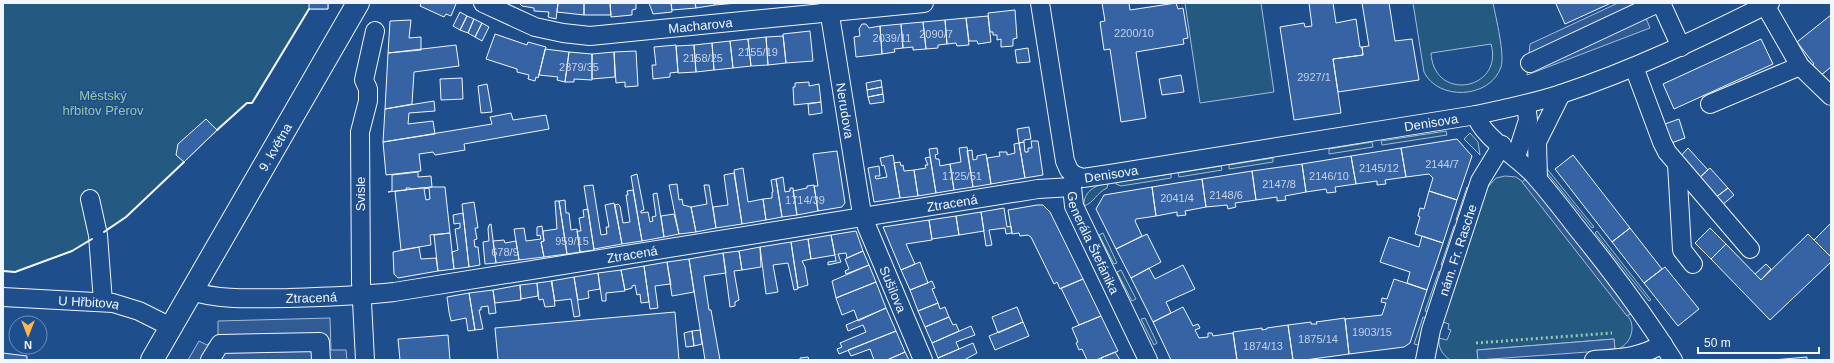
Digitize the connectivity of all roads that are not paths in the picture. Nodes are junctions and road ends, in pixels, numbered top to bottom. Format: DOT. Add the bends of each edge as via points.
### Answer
graph roads {
  1 [pos="358,3"];
  2 [pos="483,3"];
  3 [pos="924,3"];
  4 [pos="1040,3"];
  5 [pos="1659,3"];
  6 [pos="1768,4"];
  7 [pos="828,8"];
  8 [pos="375,31"];
  9 [pos="1681,47"];
  10 [pos="1530,63"];
  11 [pos="1800,66"];
  12 [pos="1634,67"];
  13 [pos="1829,91"];
  14 [pos="1561,94"];
  15 [pos="1526,104"];
  16 [pos="1710,104"];
  17 [pos="1476,115"];
  18 [pos="1508,151"];
  19 [pos="1677,164"];
  20 [pos="1538,179"];
  21 [pos="1073,181"];
  22 [pos="90,199"];
  23 [pos="864,217"];
  24 [pos="1750,249"];
  25 [pos="1693,264"];
  26 [pos="191,291"];
  27 [pos="362,296"];
  28 [pos="3,297"];
  29 [pos="103,302"];
  30 [pos="170,327"];
  31 [pos="1663,344"];
  32 [pos="152,360"];
  33 [pos="210,360"];
  34 [pos="321,360"];
  35 [pos="365,360"];
  36 [pos="923,360"];
  37 [pos="1148,360"];
  38 [pos="1425,360"];
  39 [pos="1594,360"];
  40 [pos="1673,360"];
  1 -- 26 [label="main road, 9. května"];
  2 -- 7 [label="street, Macharova" via="535,27 590,36"];
  3 -- 7 [label="street, Macharova"];
  4 -- 21 [label="street, Generála Štefánika" via="1065,161"];
  5 -- 9 [label="street"];
  5 -- 10 [label="street"];
  6 -- 9 [label="street, Denisova"];
  6 -- 11 [label="street"];
  7 -- 23 [label="street, Nerudova"];
  8 -- 27 [label="street, Svisle" via="364,80 368,89 368,101 360,132"];
  9 -- 12 [label="street, Denisova"];
  11 -- 13 [label="street"];
  11 -- 16 [label="street"];
  12 -- 14 [label="street, Denisova"];
  12 -- 19 [label="street" via="1662,142"];
  14 -- 15 [label="street, Denisova"];
  14 -- 20 [label="street" via="1537,142"];
  15 -- 17 [label="street, Denisova"];
  15 -- 18 [label="street, nám. Fr. Rasche" via="1528,120 1518,150"];
  17 -- 18 [label="street" via="1481,128"];
  17 -- 21 [label="street, Denisova"];
  18 -- 20 [label="street"];
  18 -- 38 [label="street, nám. Fr. Rasche" via="1480,181 1431,330"];
  19 -- 24 [label="street"];
  19 -- 25 [label="street" via="1682,250"];
  20 -- 31 [label="street" via="1606,264"];
  21 -- 23 [label="street, Ztracená" via="1038,190"];
  21 -- 37 [label="street, Generála Štefánika" via="1076,214"];
  22 -- 29 [label="street" via="98,235"];
  23 -- 27 [label="street, Ztracená"];
  23 -- 36 [label="street, Sušilova"];
  26 -- 27 [label="street, Ztracená" via="236,298"];
  26 -- 30 [label="main road, 9. května"];
  27 -- 35 [label="street, Svisle"];
  28 -- 29 [label="street, U Hřbitova"];
  29 -- 30 [label="street, U Hřbitova" via="132,309"];
  30 -- 32 [label="main road, 9. května"];
  31 -- 39 [label="street" via="1635,356"];
  31 -- 40 [label="street"];
  33 -- 34 [label="street" via="220,344 320,342"];
}
